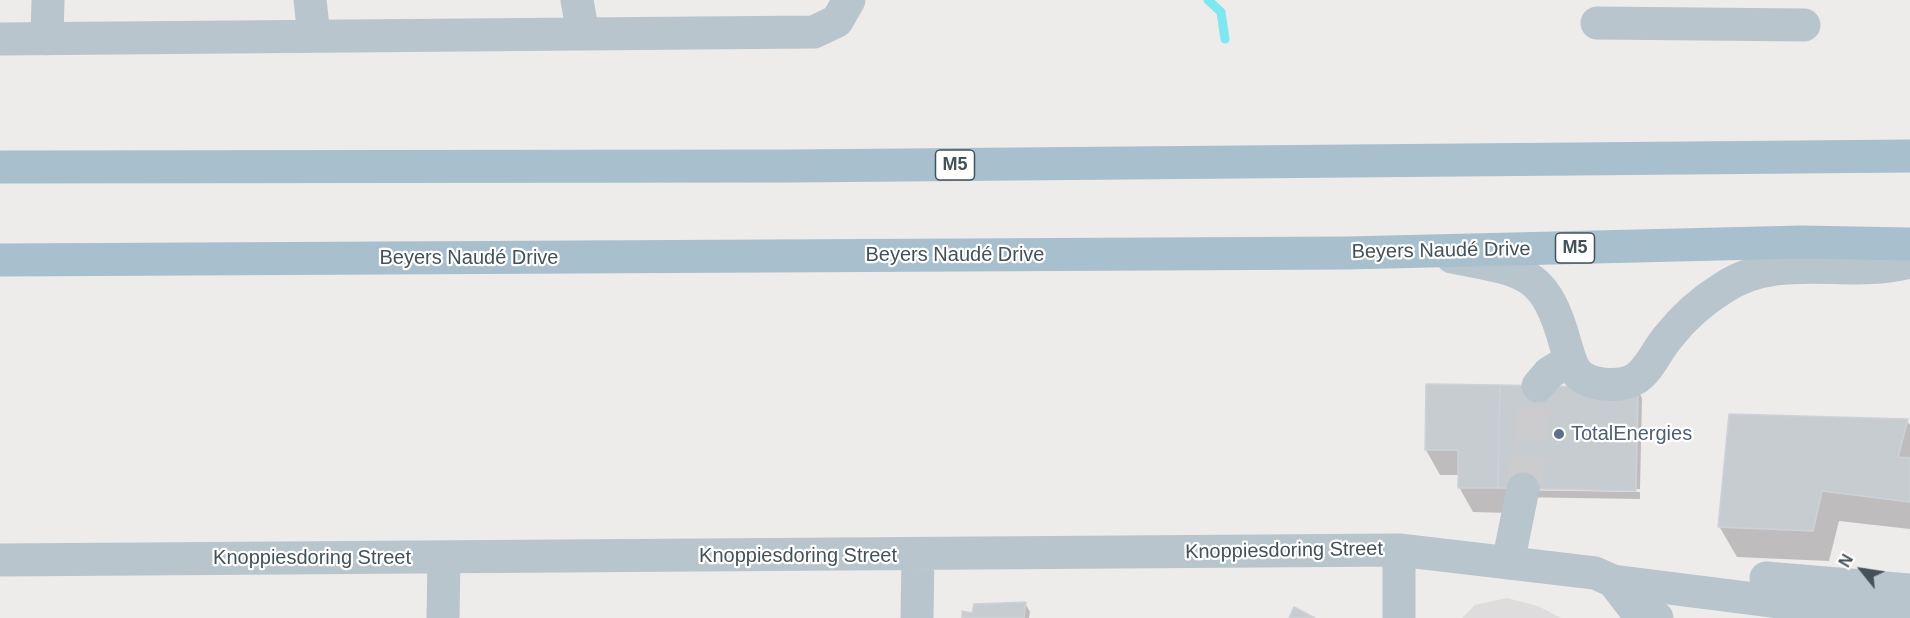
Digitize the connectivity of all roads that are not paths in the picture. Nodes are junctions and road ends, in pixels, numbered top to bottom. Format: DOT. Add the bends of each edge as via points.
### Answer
graph roads {
  1 [pos="48,0"];
  2 [pos="310,0"];
  3 [pos="577,0"];
  4 [pos="849,0"];
  5 [pos="1597,23"];
  6 [pos="1804,25"];
  7 [pos="583,34"];
  8 [pos="314,36"];
  9 [pos="0,39"];
  10 [pos="47,39"];
  11 [pos="1910,156"];
  12 [pos="0,167"];
  13 [pos="1910,244"];
  14 [pos="1422,251"];
  15 [pos="0,260"];
  16 [pos="1910,262"];
  17 [pos="1570,360"];
  18 [pos="1539,386"];
  19 [pos="1523,489"];
  20 [pos="1399,550"];
  21 [pos="918,555"];
  22 [pos="444,558"];
  23 [pos="0,560"];
  24 [pos="1508,563"];
  25 [pos="1604,577"];
  26 [pos="1910,590"];
  27 [pos="443,618"];
  28 [pos="917,618"];
  29 [pos="1399,618"];
  30 [pos="1657,618"];
  31 [pos="1906,618"];
  1 -- 10 [label="street"];
  2 -- 8 [label="street"];
  3 -- 7 [label="street"];
  4 -- 7 [label="street" via="837,21 814,32"];
  5 -- 6 [label="street"];
  7 -- 8 [label="street"];
  8 -- 10 [label="street"];
  9 -- 10 [label="street"];
  11 -- 12 [label="main road, M5" via="793,166"];
  13 -- 14 [label="main road, Beyers Naudé Drive / M5" via="1802,242"];
  14 -- 15 [label="main road, Beyers Naudé Drive / M5"];
  14 -- 17 [label="street" via="1500,266 1536,282 1555,308"];
  16 -- 17 [label="street" via="1888,266 1807,266 1744,275 1690,312 1640,375 1626,383 1605,384 1585,379"];
  17 -- 18 [label="street" via="1548,373"];
  19 -- 24 [label="street"];
  20 -- 21 [label="street, Knoppiesdoring Street"];
  20 -- 24 [label="street, Knoppiesdoring Street"];
  20 -- 29 [label="street"];
  21 -- 22 [label="street, Knoppiesdoring Street"];
  21 -- 28 [label="street"];
  22 -- 23 [label="street, Knoppiesdoring Street"];
  22 -- 27 [label="street"];
  24 -- 25 [label="street, Knoppiesdoring Street"];
  25 -- 26 [label="street, Knoppiesdoring Street" via="1616,566"];
  25 -- 30 [label="street" via="1634,607"];
  25 -- 31 [label="street, Knoppiesdoring Street"];
}
